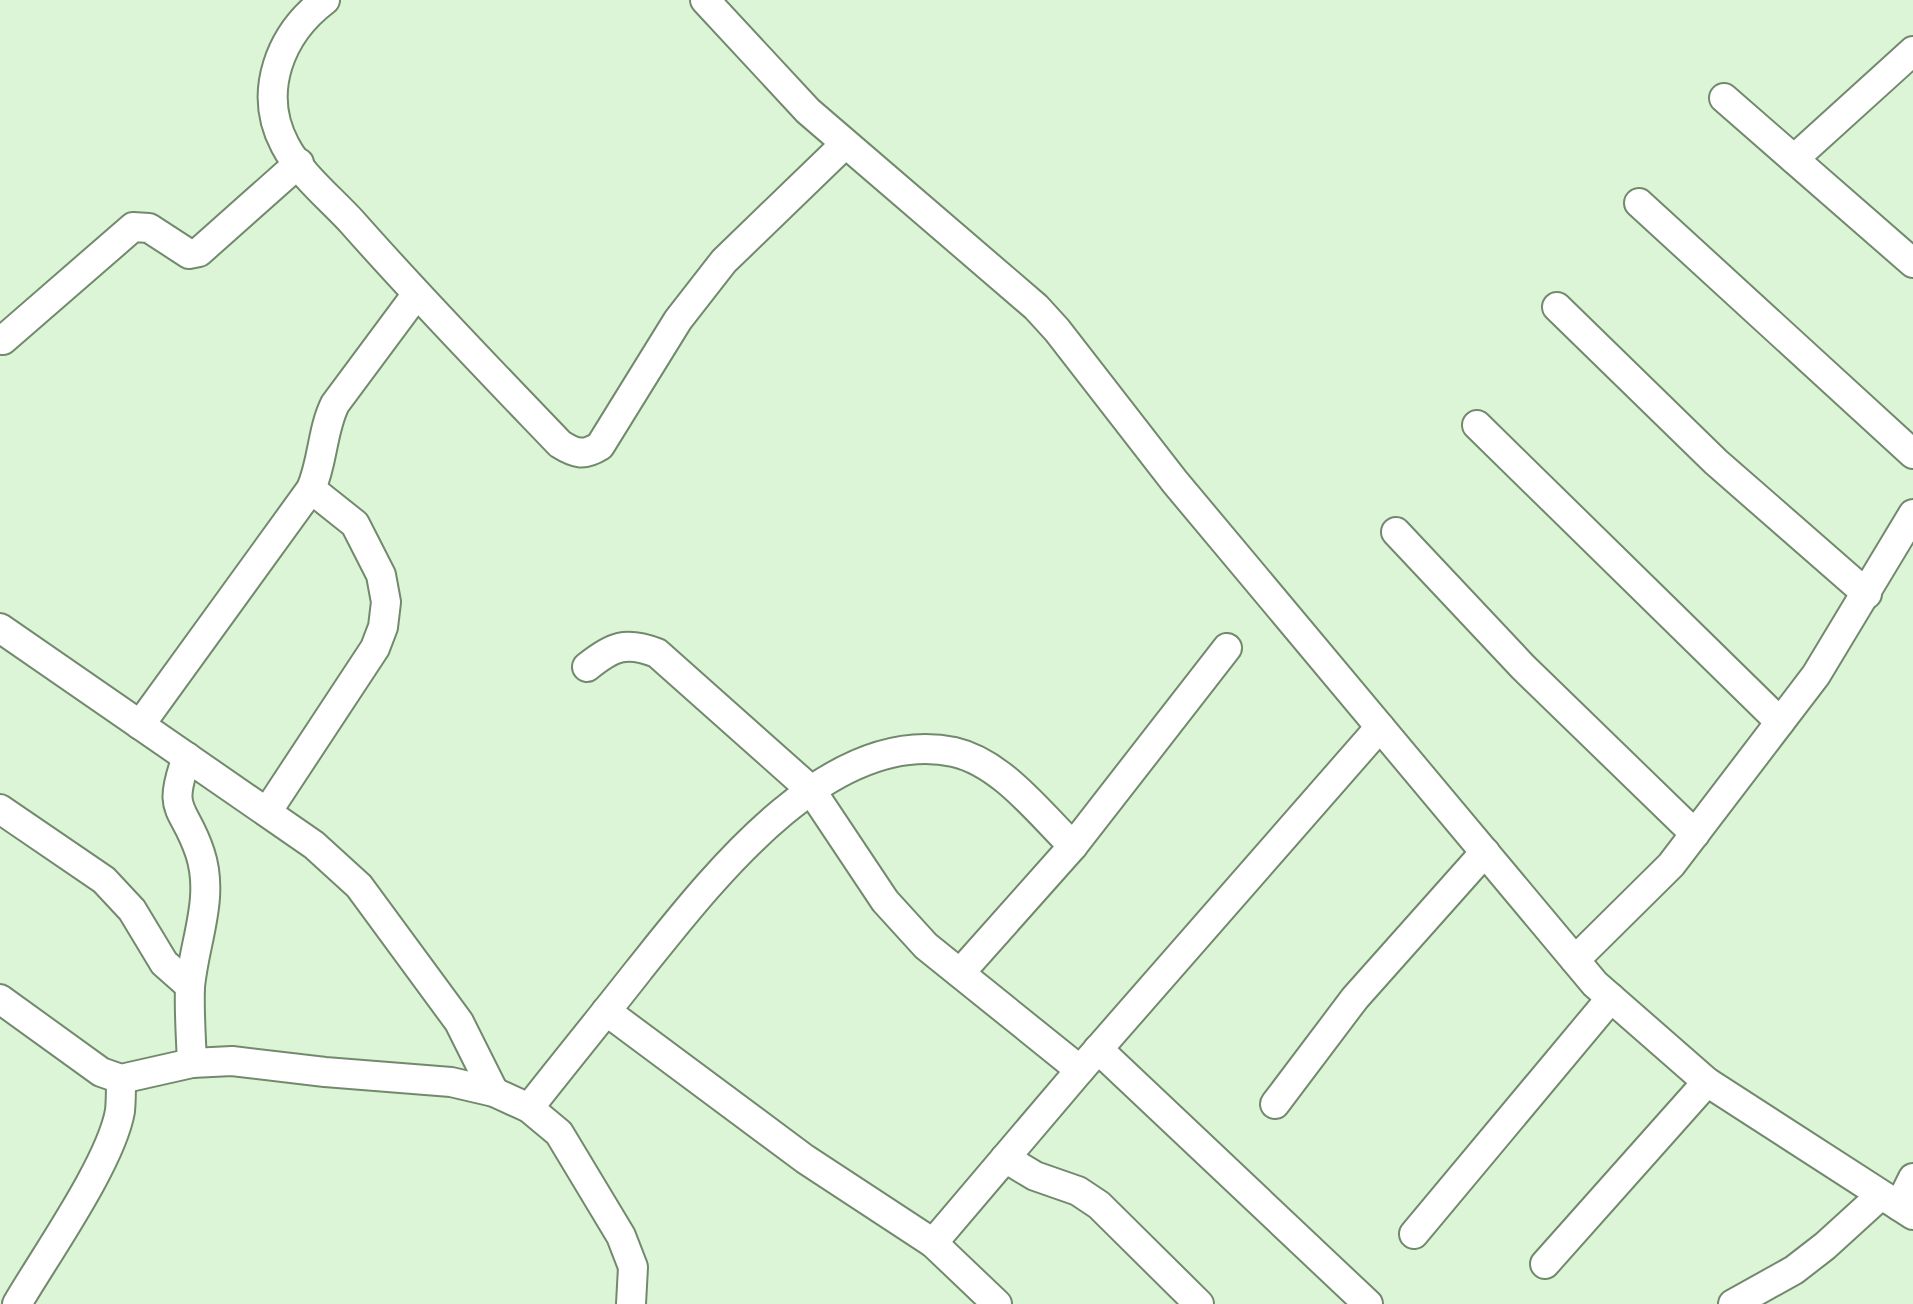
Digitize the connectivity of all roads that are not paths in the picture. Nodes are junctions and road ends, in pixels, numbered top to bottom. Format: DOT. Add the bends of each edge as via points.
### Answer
graph roads {
  1 [pos="326,0"];
  2 [pos="705,0"];
  3 [pos="1913,51"];
  4 [pos="1724,98"];
  5 [pos="845,144"];
  6 [pos="1794,159"];
  7 [pos="299,163"];
  8 [pos="1639,202"];
  9 [pos="1913,263"];
  10 [pos="416,295"];
  11 [pos="1557,307"];
  12 [pos="3,340"];
  13 [pos="1477,425"];
  14 [pos="1913,454"];
  15 [pos="311,489"];
  16 [pos="1913,514"];
  17 [pos="1396,532"];
  18 [pos="1867,594"];
  19 [pos="0,628"];
  20 [pos="1227,648"];
  21 [pos="587,667"];
  22 [pos="1780,722"];
  23 [pos="140,724"];
  24 [pos="1380,727"];
  25 [pos="187,757"];
  26 [pos="811,790"];
  27 [pos="0,809"];
  28 [pos="267,812"];
  29 [pos="1695,834"];
  30 [pos="1073,846"];
  31 [pos="1485,852"];
  32 [pos="1575,960"];
  33 [pos="960,973"];
  34 [pos="190,986"];
  35 [pos="1611,998"];
  36 [pos="0,999"];
  37 [pos="606,1011"];
  38 [pos="1089,1059"];
  39 [pos="192,1063"];
  40 [pos="121,1079"];
  41 [pos="1707,1082"];
  42 [pos="494,1092"];
  43 [pos="1275,1104"];
  44 [pos="529,1108"];
  45 [pos="1004,1158"];
  46 [pos="1913,1178"];
  47 [pos="1898,1205"];
  48 [pos="1413,1234"];
  49 [pos="933,1243"];
  50 [pos="1545,1265"];
  51 [pos="17,1304"];
  52 [pos="631,1304"];
  53 [pos="997,1304"];
  54 [pos="1199,1304"];
  55 [pos="1368,1304"];
  56 [pos="1733,1304"];
  1 -- 7 [label="street" via="295,27 280,52 274,78 275,111 285,145"];
  2 -- 5 [label="street" via="785,89"];
  3 -- 6 [label="street"];
  4 -- 6 [label="street"];
  5 -- 10 [label="street" via="724,261 678,320 600,446 587,453 575,453 560,444"];
  5 -- 24 [label="street" via="1036,307"];
  6 -- 9 [label="street"];
  7 -- 10 [label="street"];
  7 -- 12 [label="street" via="200,252 189,254 149,229 132,228"];
  8 -- 14 [label="street"];
  10 -- 15 [label="street" via="335,404"];
  11 -- 18 [label="street" via="1716,462"];
  13 -- 22 [label="street"];
  15 -- 23 [label="street"];
  15 -- 28 [label="street" via="355,524 381,575 386,602 383,626 374,648"];
  16 -- 18 [label="street"];
  17 -- 29 [label="street" via="1523,667"];
  18 -- 22 [label="street" via="1823,666"];
  19 -- 23 [label="street"];
  20 -- 30 [label="street"];
  21 -- 26 [label="street" via="622,647 637,645 657,653"];
  22 -- 29 [label="street"];
  23 -- 25 [label="street"];
  24 -- 31 [label="street"];
  24 -- 38 [label="street"];
  25 -- 28 [label="street"];
  25 -- 34 [label="street" via="176,789 179,812 200,854 205,902"];
  26 -- 30 [label="street" via="869,759 915,748 955,752 991,768"];
  26 -- 33 [label="street" via="886,901 926,946"];
  26 -- 37 [label="street" via="741,847"];
  27 -- 34 [label="street" via="104,880 132,910 164,963"];
  28 -- 42 [label="street" via="314,845 359,886 459,1022"];
  29 -- 32 [label="street" via="1641,898"];
  30 -- 33 [label="street"];
  31 -- 32 [label="street"];
  31 -- 43 [label="street" via="1355,998"];
  32 -- 35 [label="street"];
  33 -- 38 [label="street"];
  34 -- 39 [label="street"];
  35 -- 41 [label="street"];
  35 -- 48 [label="street"];
  36 -- 40 [label="street" via="102,1072"];
  37 -- 44 [label="street"];
  37 -- 49 [label="street" via="805,1159"];
  38 -- 45 [label="street"];
  38 -- 55 [label="street"];
  39 -- 40 [label="street"];
  39 -- 42 [label="street" via="232,1061 451,1082"];
  40 -- 51 [label="street" via="120,1112 111,1139"];
  41 -- 47 [label="street"];
  41 -- 50 [label="street"];
  42 -- 44 [label="street"];
  44 -- 52 [label="street" via="559,1133 621,1236 633,1267"];
  45 -- 49 [label="street"];
  45 -- 54 [label="street" via="1099,1205"];
  46 -- 47 [label="street"];
  47 -- 56 [label="street"];
  49 -- 53 [label="street"];
}
